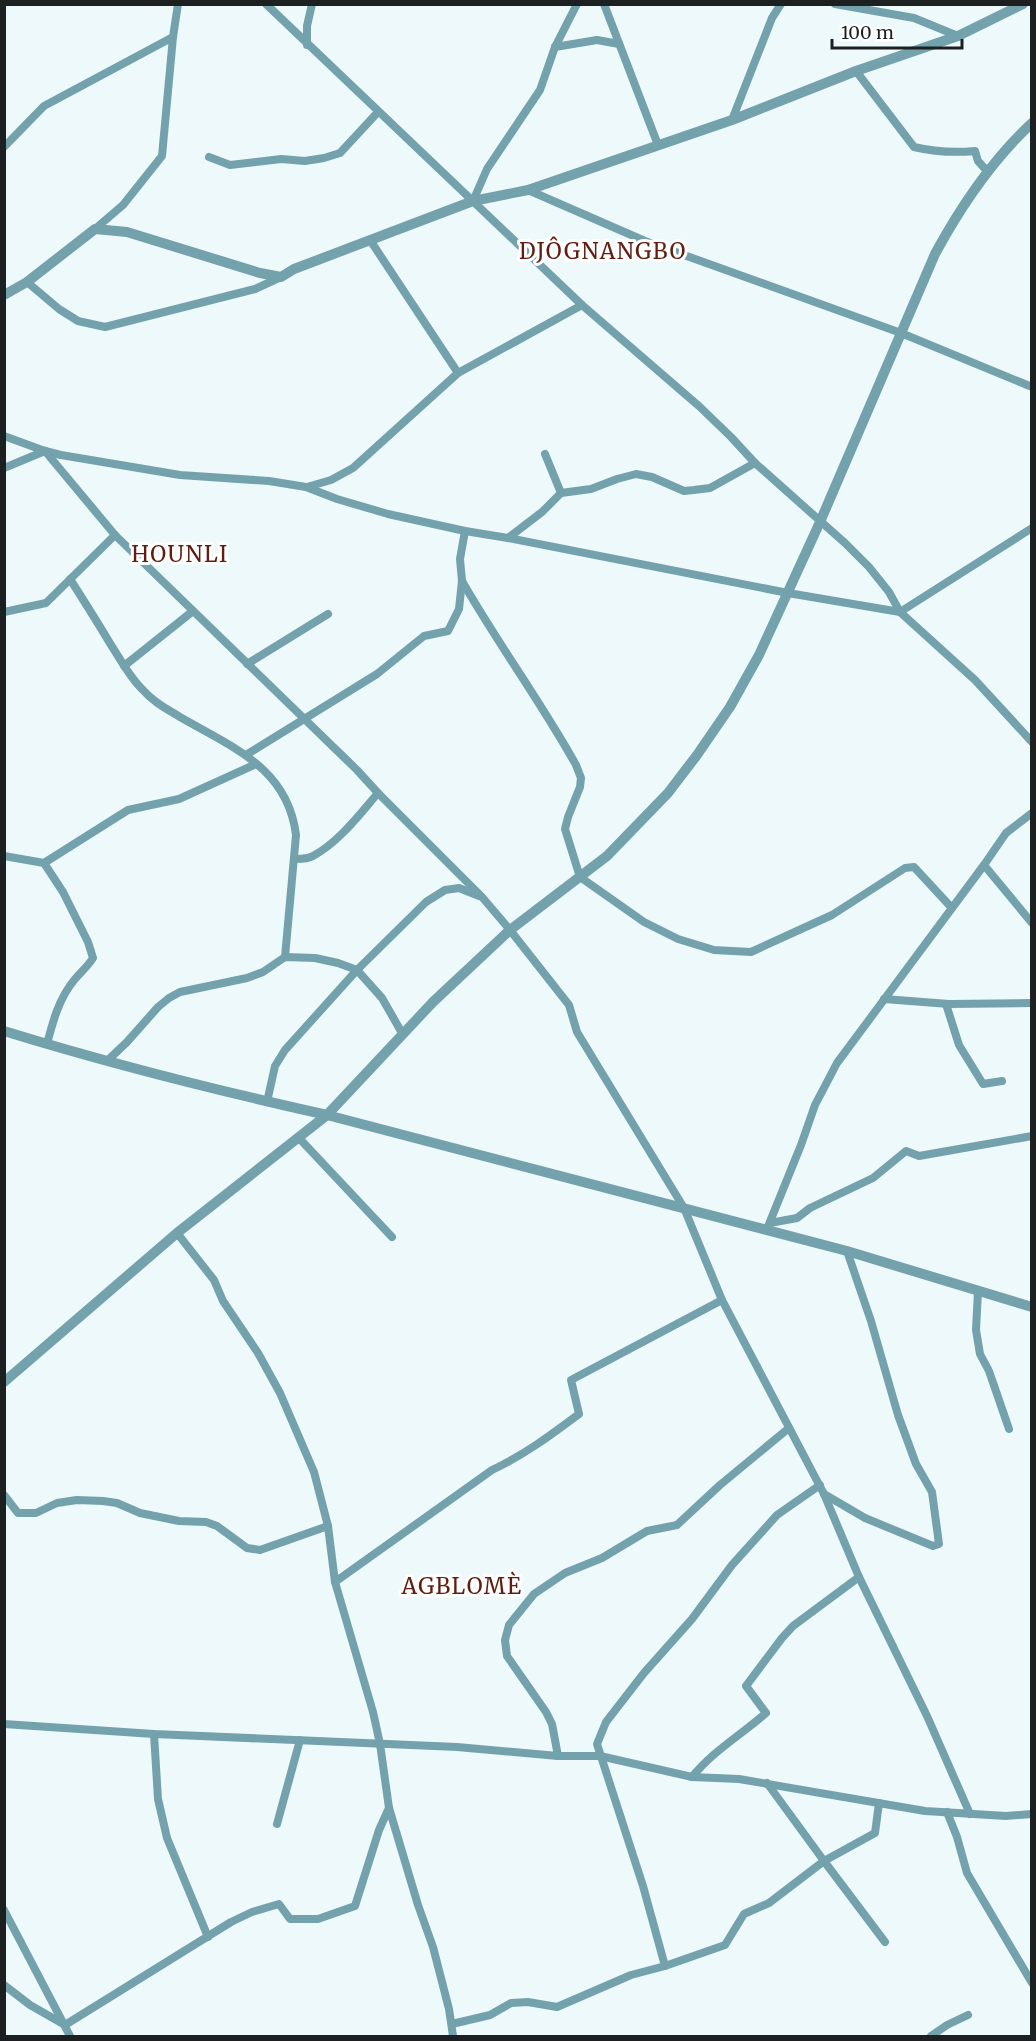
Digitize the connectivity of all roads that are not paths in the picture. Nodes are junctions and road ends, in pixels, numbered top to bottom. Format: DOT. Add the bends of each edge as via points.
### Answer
graph roads {
  1 [pos="178,4"];
  2 [pos="266,4"];
  3 [pos="312,4"];
  4 [pos="577,4"];
  5 [pos="604,4"];
  6 [pos="781,4"];
  7 [pos="835,4"];
  8 [pos="1023,4"];
  9 [pos="958,36"];
  10 [pos="173,37"];
  11 [pos="620,44"];
  12 [pos="307,45"];
  13 [pos="555,47"];
  14 [pos="856,71"];
  15 [pos="378,112"];
  16 [pos="732,120"];
  17 [pos="1032,123"];
  18 [pos="658,145"];
  19 [pos="4,147"];
  20 [pos="209,157"];
  21 [pos="987,171"];
  22 [pos="528,190"];
  23 [pos="473,201"];
  24 [pos="94,230"];
  25 [pos="370,240"];
  26 [pos="281,277"];
  27 [pos="27,282"];
  28 [pos="4,295"];
  29 [pos="582,305"];
  30 [pos="901,333"];
  31 [pos="458,373"];
  32 [pos="1032,387"];
  33 [pos="4,436"];
  34 [pos="45,451"];
  35 [pos="545,454"];
  36 [pos="755,463"];
  37 [pos="4,468"];
  38 [pos="306,488"];
  39 [pos="561,493"];
  40 [pos="820,522"];
  41 [pos="1032,528"];
  42 [pos="465,531"];
  43 [pos="115,535"];
  44 [pos="508,538"];
  45 [pos="70,579"];
  46 [pos="462,581"];
  47 [pos="788,593"];
  48 [pos="5,602"];
  49 [pos="7,611"];
  50 [pos="193,611"];
  51 [pos="900,612"];
  52 [pos="328,614"];
  53 [pos="247,664"];
  54 [pos="124,666"];
  55 [pos="304,719"];
  56 [pos="1032,742"];
  57 [pos="246,755"];
  58 [pos="256,764"];
  59 [pos="378,793"];
  60 [pos="1032,813"];
  61 [pos="4,856"];
  62 [pos="295,859"];
  63 [pos="44,863"];
  64 [pos="984,865"];
  65 [pos="580,877"];
  66 [pos="483,897"];
  67 [pos="951,907"];
  68 [pos="1032,923"];
  69 [pos="510,930"];
  70 [pos="285,957"];
  71 [pos="357,970"];
  72 [pos="884,999"];
  73 [pos="1032,1003"];
  74 [pos="946,1004"];
  75 [pos="4,1031"];
  76 [pos="402,1033"];
  77 [pos="47,1044"];
  78 [pos="107,1061"];
  79 [pos="1002,1081"];
  80 [pos="267,1102"];
  81 [pos="327,1114"];
  82 [pos="1032,1136"];
  83 [pos="298,1137"];
  84 [pos="684,1208"];
  85 [pos="768,1226"];
  86 [pos="177,1233"];
  87 [pos="392,1237"];
  88 [pos="847,1251"];
  89 [pos="978,1291"];
  90 [pos="722,1300"];
  91 [pos="1032,1307"];
  92 [pos="4,1382"];
  93 [pos="789,1428"];
  94 [pos="1009,1429"];
  95 [pos="820,1485"];
  96 [pos="824,1494"];
  97 [pos="4,1495"];
  98 [pos="327,1526"];
  99 [pos="859,1577"];
  100 [pos="335,1582"];
  101 [pos="4,1724"];
  102 [pos="154,1734"];
  103 [pos="300,1740"];
  104 [pos="380,1744"];
  105 [pos="558,1756"];
  106 [pos="600,1756"];
  107 [pos="692,1777"];
  108 [pos="767,1783"];
  109 [pos="879,1803"];
  110 [pos="389,1808"];
  111 [pos="947,1812"];
  112 [pos="970,1814"];
  113 [pos="1032,1814"];
  114 [pos="277,1824"];
  115 [pos="824,1861"];
  116 [pos="4,1910"];
  117 [pos="208,1937"];
  118 [pos="885,1942"];
  119 [pos="665,1966"];
  120 [pos="1032,1983"];
  121 [pos="4,1985"];
  122 [pos="968,2015"];
  123 [pos="452,2024"];
  124 [pos="65,2025"];
  125 [pos="452,2036"];
  126 [pos="70,2037"];
  127 [pos="931,2037"];
  1 -- 10 [label="street"];
  2 -- 12 [label="street"];
  3 -- 12 [label="street"];
  4 -- 13 [label="street"];
  5 -- 11 [label="street"];
  6 -- 16 [label="street"];
  7 -- 9 [label="street" via="914,18"];
  8 -- 9 [label="street"];
  9 -- 14 [label="street"];
  10 -- 19 [label="street" via="44,106"];
  10 -- 24 [label="street" via="162,156 123,205"];
  11 -- 13 [label="street" via="597,40"];
  11 -- 18 [label="street"];
  12 -- 15 [label="street"];
  13 -- 23 [label="street" via="540,90 487,169"];
  14 -- 16 [label="street"];
  14 -- 21 [label="street" via="914,147 933,152 975,151"];
  15 -- 20 [label="street" via="340,153 324,158 230,165"];
  15 -- 23 [label="street"];
  16 -- 18 [label="street"];
  17 -- 21 [label="street"];
  18 -- 22 [label="street"];
  21 -- 30 [label="street" via="954,218"];
  22 -- 23 [label="street"];
  22 -- 30 [label="street" via="645,241"];
  23 -- 25 [label="street"];
  23 -- 29 [label="street"];
  24 -- 26 [label="street" via="127,232"];
  24 -- 27 [label="street"];
  25 -- 26 [label="street"];
  25 -- 31 [label="street"];
  26 -- 27 [label="street" via="255,289 105,327 78,321"];
  27 -- 28 [label="street"];
  29 -- 31 [label="street"];
  29 -- 36 [label="street" via="700,407"];
  30 -- 32 [label="street"];
  30 -- 40 [label="street"];
  31 -- 38 [label="street" via="353,468"];
  33 -- 34 [label="street"];
  34 -- 37 [label="street"];
  34 -- 38 [label="street" via="180,475 269,481"];
  34 -- 43 [label="street"];
  35 -- 39 [label="street"];
  36 -- 39 [label="street" via="710,488 684,491 636,474 591,489"];
  36 -- 40 [label="street"];
  38 -- 42 [label="street" via="388,514"];
  39 -- 44 [label="street"];
  40 -- 47 [label="street"];
  40 -- 51 [label="street" via="869,567"];
  41 -- 51 [label="street"];
  42 -- 44 [label="street"];
  42 -- 46 [label="street" via="460,559"];
  43 -- 45 [label="street"];
  43 -- 50 [label="street"];
  44 -- 47 [label="street"];
  45 -- 49 [label="street" via="46,603"];
  45 -- 54 [label="street"];
  46 -- 55 [label="street" via="459,609 447,631 424,636 377,674"];
  46 -- 65 [label="street" via="576,765 580,787 565,828"];
  47 -- 51 [label="street"];
  47 -- 65 [label="street" via="730,707 697,755 668,793 607,856"];
  48 -- 49 [label="street"];
  50 -- 53 [label="street"];
  50 -- 54 [label="street"];
  51 -- 56 [label="street" via="975,680"];
  52 -- 53 [label="street"];
  53 -- 55 [label="street"];
  54 -- 57 [label="street" via="155,702"];
  55 -- 57 [label="street"];
  55 -- 59 [label="street"];
  57 -- 58 [label="street"];
  58 -- 62 [label="street" via="274,780 289,806 296,835"];
  58 -- 63 [label="street" via="179,799 128,810"];
  59 -- 62 [label="street" via="325,848 311,858"];
  59 -- 66 [label="street"];
  60 -- 64 [label="street" via="1005,833"];
  61 -- 63 [label="street"];
  62 -- 70 [label="street"];
  63 -- 77 [label="street" via="63,892 93,958 59,1004"];
  64 -- 67 [label="street"];
  64 -- 68 [label="street"];
  65 -- 67 [label="street" via="644,922 678,939 714,950 751,952 832,915 905,868 914,867"];
  65 -- 69 [label="street"];
  66 -- 69 [label="street"];
  66 -- 71 [label="street" via="459,888 445,890 426,902"];
  67 -- 72 [label="street"];
  69 -- 76 [label="street"];
  69 -- 84 [label="street" via="569,1005 577,1032"];
  70 -- 71 [label="street" via="315,958"];
  70 -- 78 [label="street" via="248,978 180,992 169,998"];
  71 -- 76 [label="street" via="382,998"];
  71 -- 80 [label="street" via="285,1050 275,1066"];
  72 -- 74 [label="street"];
  72 -- 85 [label="street" via="837,1063 815,1105"];
  73 -- 74 [label="street"];
  74 -- 79 [label="street" via="959,1045 983,1084"];
  75 -- 77 [label="street"];
  76 -- 81 [label="street"];
  77 -- 78 [label="street"];
  78 -- 80 [label="street"];
  80 -- 81 [label="street"];
  81 -- 83 [label="street"];
  81 -- 84 [label="street"];
  82 -- 85 [label="street" via="919,1156 906,1151 873,1178 797,1218"];
  83 -- 86 [label="street"];
  83 -- 87 [label="street"];
  84 -- 85 [label="street"];
  84 -- 90 [label="street"];
  85 -- 88 [label="street"];
  86 -- 92 [label="street"];
  86 -- 98 [label="street" via="214,1280 280,1393 314,1473"];
  88 -- 89 [label="street"];
  88 -- 96 [label="street" via="898,1415 916,1464 932,1492 939,1544 933,1546 865,1518"];
  89 -- 91 [label="street"];
  89 -- 94 [label="street" via="976,1330 980,1354"];
  90 -- 93 [label="street"];
  90 -- 100 [label="street" via="571,1380 579,1414 541,1443 484,1475"];
  93 -- 95 [label="street"];
  93 -- 105 [label="street" via="677,1524 647,1531 602,1558 565,1573 534,1594 515,1616 506,1633 507,1656 546,1712"];
  95 -- 96 [label="street"];
  95 -- 106 [label="street" via="777,1515 644,1673 606,1722 597,1744"];
  96 -- 99 [label="street"];
  97 -- 98 [label="street" via="18,1514 36,1513 57,1503 103,1501 179,1521 207,1522 247,1548 260,1550"];
  98 -- 100 [label="street"];
  99 -- 107 [label="street" via="782,1638 746,1686 766,1713 725,1743"];
  99 -- 112 [label="street"];
  100 -- 104 [label="street"];
  101 -- 102 [label="street"];
  102 -- 103 [label="street"];
  102 -- 117 [label="street" via="158,1799 167,1838"];
  103 -- 104 [label="street"];
  103 -- 114 [label="street"];
  104 -- 105 [label="street"];
  104 -- 110 [label="street"];
  105 -- 106 [label="street"];
  106 -- 107 [label="street"];
  106 -- 119 [label="street"];
  107 -- 108 [label="street"];
  108 -- 109 [label="street"];
  108 -- 115 [label="street"];
  109 -- 111 [label="street"];
  109 -- 115 [label="street" via="875,1833"];
  110 -- 117 [label="street" via="355,1906 318,1920 290,1919 279,1904 252,1912"];
  110 -- 123 [label="street" via="434,1947"];
  111 -- 112 [label="street"];
  111 -- 120 [label="street" via="967,1874"];
  112 -- 113 [label="street"];
  115 -- 118 [label="street"];
  115 -- 119 [label="street" via="769,1903 744,1914 725,1945"];
  116 -- 124 [label="street"];
  117 -- 124 [label="street"];
  119 -- 123 [label="street" via="631,1975 557,2007 511,2003 490,2015"];
  121 -- 124 [label="street"];
  122 -- 127 [label="street"];
  123 -- 125 [label="street"];
  124 -- 126 [label="street"];
}
